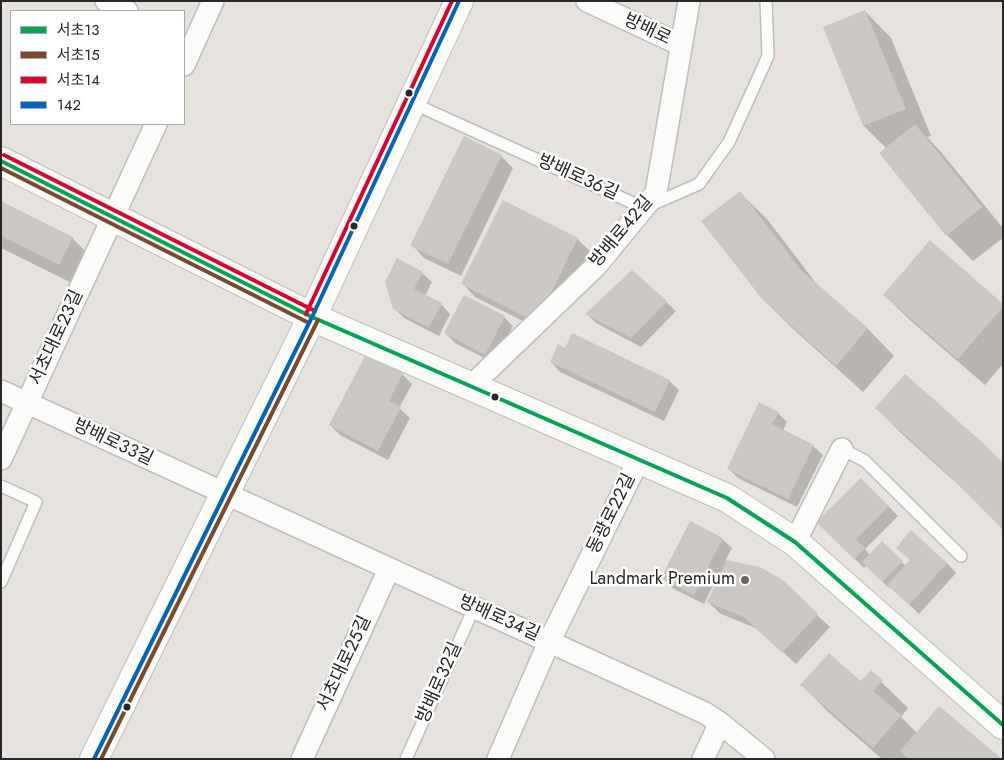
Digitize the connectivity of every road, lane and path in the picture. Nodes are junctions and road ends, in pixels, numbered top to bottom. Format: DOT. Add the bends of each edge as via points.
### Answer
graph roads {
  1 [pos="106,1"];
  2 [pos="213,1"];
  3 [pos="459,1"];
  4 [pos="586,1"];
  5 [pos="689,1"];
  6 [pos="766,1"];
  7 [pos="125,10"];
  8 [pos="189,41"];
  9 [pos="681,46"];
  10 [pos="185,59"];
  11 [pos="412,103"];
  12 [pos="156,125"];
  13 [pos="1,161"];
  14 [pos="644,208"];
  15 [pos="113,217"];
  16 [pos="312,317"];
  17 [pos="471,386"];
  18 [pos="1,392"];
  19 [pos="27,403"];
  20 [pos="842,449"];
  21 [pos="1,459"];
  22 [pos="639,459"];
  23 [pos="1,486"];
  24 [pos="225,494"];
  25 [pos="795,542"];
  26 [pos="961,556"];
  27 [pos="389,569"];
  28 [pos="1,582"];
  29 [pos="474,608"];
  30 [pos="549,642"];
  31 [pos="720,723"];
  32 [pos="1003,724"];
  33 [pos="94,759"];
  34 [pos="302,759"];
  35 [pos="406,759"];
  36 [pos="498,759"];
  37 [pos="703,759"];
  38 [pos="764,759"];
  1 -- 7 [label="street"];
  2 -- 8 [label="street"];
  3 -- 11 [label="street"];
  4 -- 9 [label="street, 방배로"];
  5 -- 9 [label="street, 방배로42길"];
  6 -- 14 [label="lane" via="768,56 729,142 700,184"];
  8 -- 10 [label="street"];
  9 -- 14 [label="street, 방배로42길" via="656,193"];
  11 -- 14 [label="lane, 방배로36길"];
  11 -- 16 [label="street"];
  12 -- 15 [label="street, 서초대로23길"];
  13 -- 15 [label="street"];
  14 -- 17 [label="street, 방배로42길" via="596,266"];
  15 -- 16 [label="street"];
  15 -- 19 [label="street, 서초대로23길"];
  16 -- 17 [label="street"];
  16 -- 24 [label="street"];
  17 -- 22 [label="street"];
  18 -- 19 [label="street, 방배로33길"];
  19 -- 21 [label="street, 서초대로23길"];
  19 -- 24 [label="street, 방배로33길"];
  20 -- 25 [label="street"];
  20 -- 26 [label="lane" via="865,461"];
  22 -- 25 [label="street" via="727,498"];
  22 -- 30 [label="street, 동광로22길"];
  23 -- 28 [label="lane" via="36,502"];
  24 -- 27 [label="street, 방배로34길"];
  24 -- 33 [label="street"];
  25 -- 32 [label="street"];
  27 -- 29 [label="street, 방배로34길"];
  27 -- 34 [label="street, 서초대로25길"];
  29 -- 30 [label="street, 방배로34길"];
  29 -- 35 [label="lane, 방배로32길"];
  30 -- 31 [label="street, 방배로34길" via="705,713"];
  30 -- 36 [label="street, 동광로22길"];
  31 -- 37 [label="street"];
  31 -- 38 [label="street, 방배로34길"];
}
